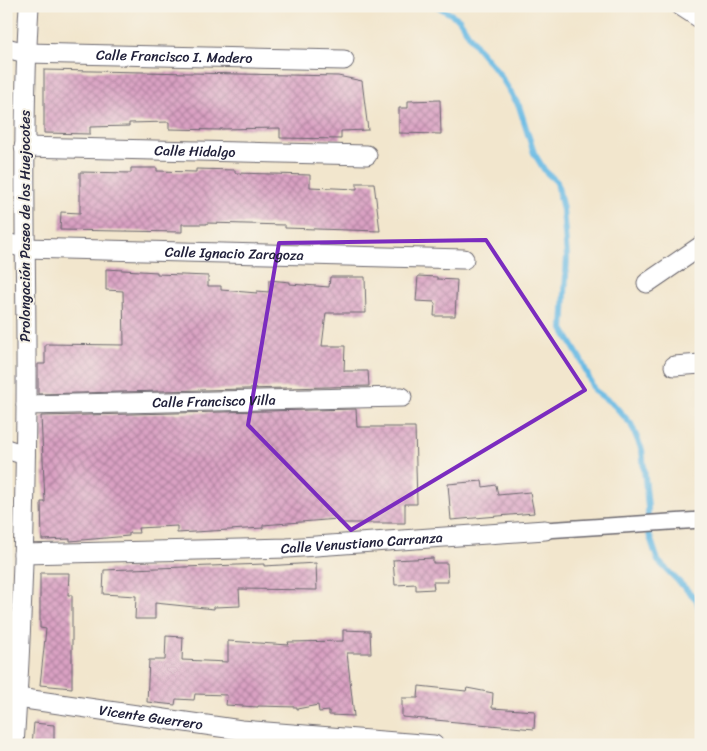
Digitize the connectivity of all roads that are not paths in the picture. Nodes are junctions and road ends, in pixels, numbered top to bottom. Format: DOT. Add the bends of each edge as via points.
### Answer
graph roads {
  1 [pos="29,6"];
  2 [pos="681,6"];
  3 [pos="701,19"];
  4 [pos="6,48"];
  5 [pos="26,53"];
  6 [pos="344,60"];
  7 [pos="24,147"];
  8 [pos="367,155"];
  9 [pos="6,243"];
  10 [pos="701,246"];
  11 [pos="25,248"];
  12 [pos="464,259"];
  13 [pos="646,283"];
  14 [pos="701,364"];
  15 [pos="674,366"];
  16 [pos="402,397"];
  17 [pos="26,405"];
  18 [pos="6,449"];
  19 [pos="25,455"];
  20 [pos="701,520"];
  21 [pos="545,530"];
  22 [pos="23,554"];
  23 [pos="12,696"];
  24 [pos="14,745"];
  25 [pos="434,745"];
  1 -- 5 [label="street, Prolongación Paseo de los Huejocotes"];
  2 -- 3 [label="street"];
  4 -- 5 [label="street, Calle Francisco I. Madero"];
  5 -- 6 [label="street, Calle Francisco I. Madero"];
  5 -- 7 [label="street, Prolongación Paseo de los Huejocotes"];
  7 -- 8 [label="street, Calle Hidalgo"];
  7 -- 11 [label="street, Prolongación Paseo de los Huejocotes"];
  9 -- 11 [label="street, Calle Ignacio Zaragoza"];
  10 -- 13 [label="street"];
  11 -- 12 [label="street, Calle Ignacio Zaragoza"];
  11 -- 17 [label="street, Prolongación Paseo de los Huejocotes"];
  14 -- 15 [label="street"];
  16 -- 17 [label="street, Calle Francisco Villa"];
  17 -- 19 [label="street, Prolongación Paseo de los Huejocotes"];
  18 -- 19 [label="street"];
  19 -- 22 [label="street, Prolongación Paseo de los Huejocotes"];
  20 -- 21 [label="street, Calle Venustiano Carranza"];
  21 -- 22 [label="street, Calle Venustiano Carranza" via="287,548"];
  22 -- 23 [label="street, Prolongación Paseo de los Huejocotes"];
  23 -- 24 [label="street, Prolongación Paseo de los Huejocotes"];
  23 -- 25 [label="street, Vicente Guerrero" via="241,730"];
}
